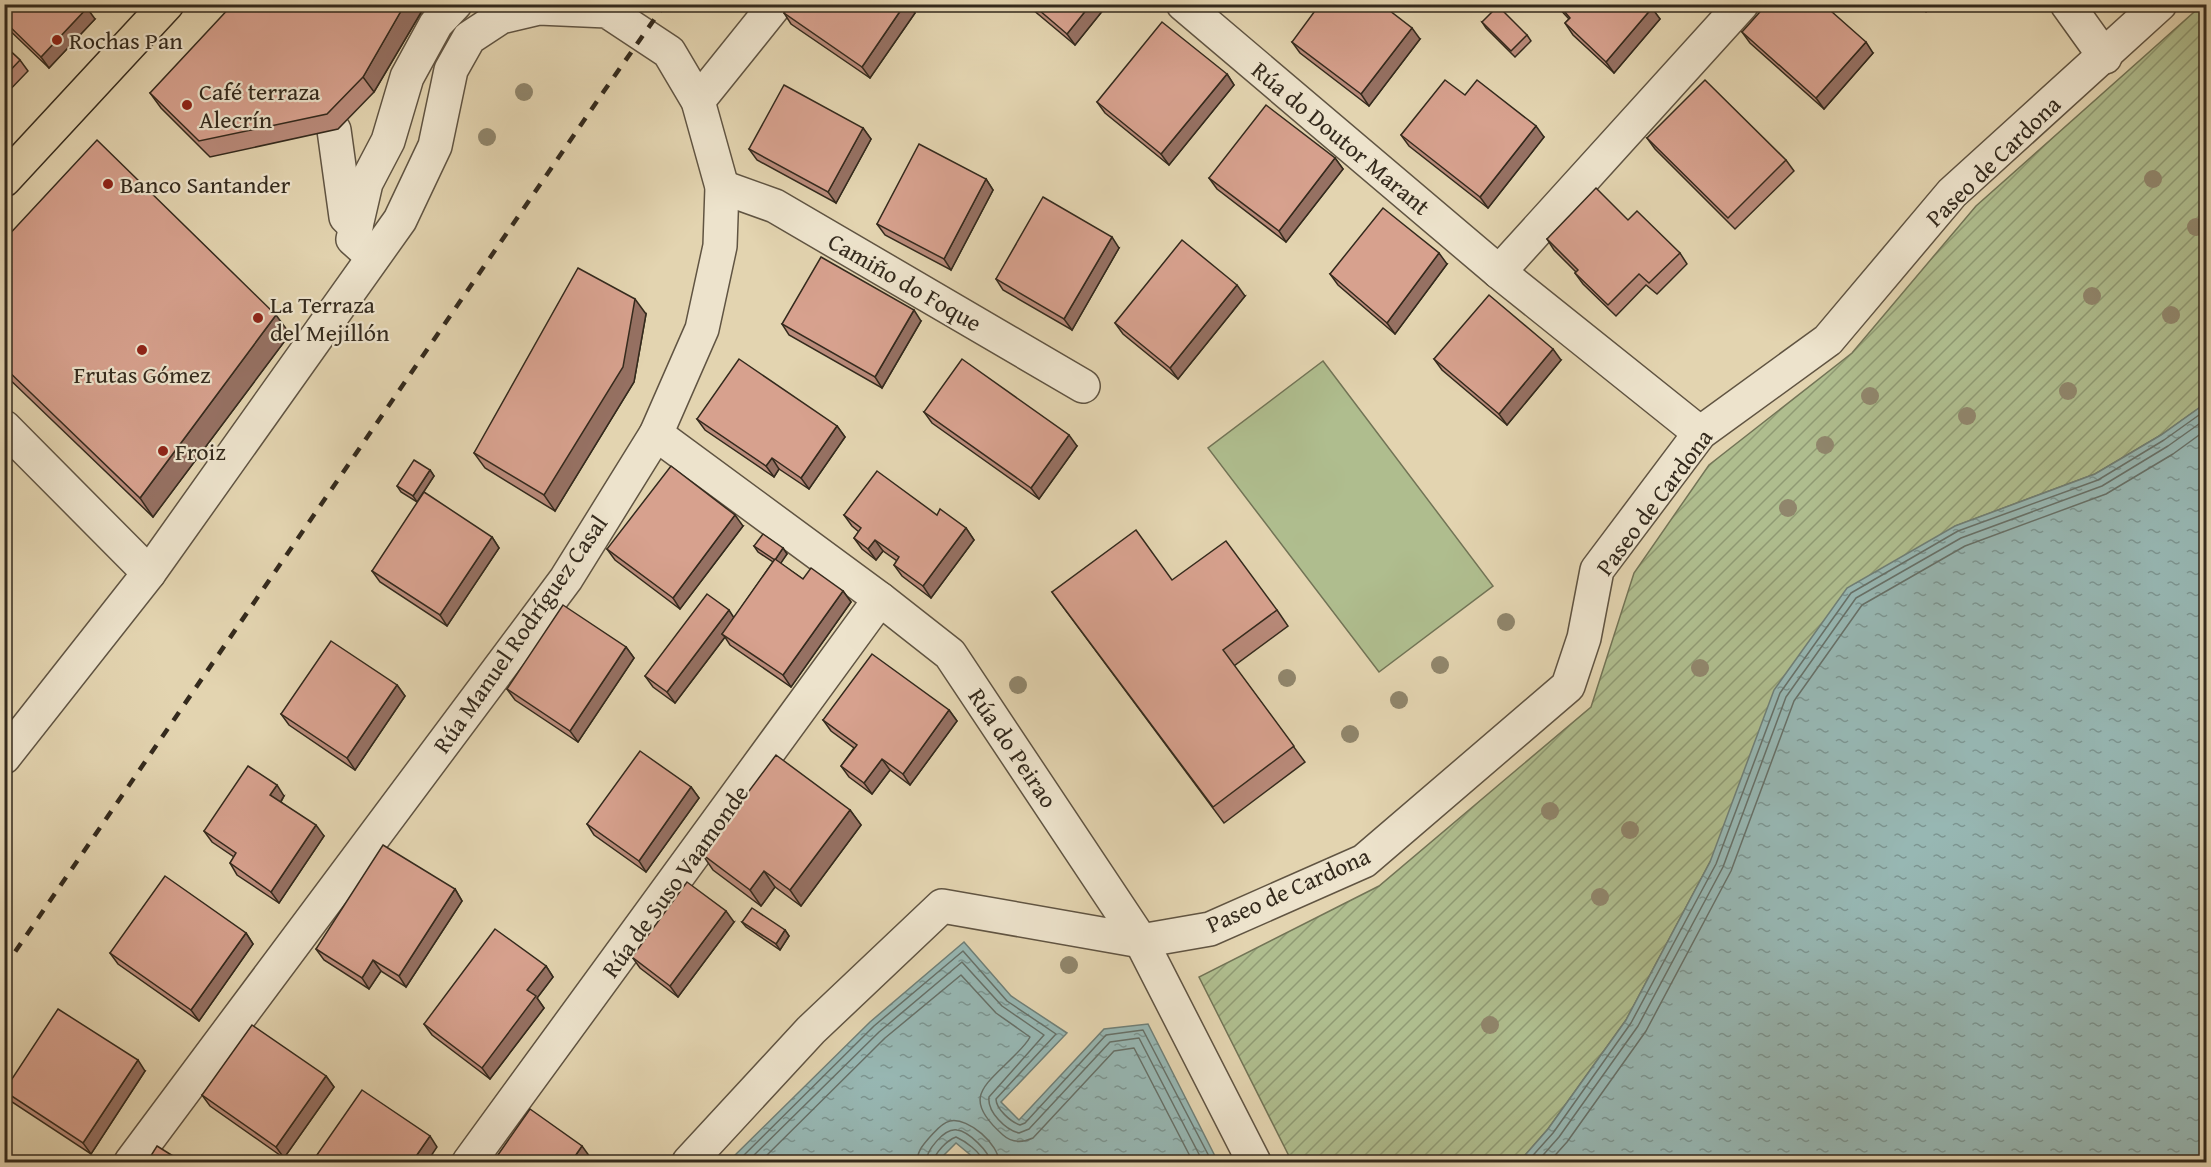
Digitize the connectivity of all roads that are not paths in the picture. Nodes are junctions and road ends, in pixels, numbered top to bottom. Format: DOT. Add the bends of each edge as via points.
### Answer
graph roads {
  1 [pos="167,4"];
  2 [pos="455,4"];
  3 [pos="776,4"];
  4 [pos="1183,4"];
  5 [pos="1742,4"];
  6 [pos="2067,4"];
  7 [pos="2160,4"];
  8 [pos="2105,57"];
  9 [pos="698,101"];
  10 [pos="333,130"];
  11 [pos="4,180"];
  12 [pos="722,187"];
  13 [pos="356,227"];
  14 [pos="374,257"];
  15 [pos="1499,272"];
  16 [pos="1083,386"];
  17 [pos="4,428"];
  18 [pos="1700,433"];
  19 [pos="656,434"];
  20 [pos="149,573"];
  21 [pos="880,598"];
  22 [pos="4,757"];
  23 [pos="1141,941"];
  24 [pos="131,1162"];
  25 [pos="470,1162"];
  26 [pos="689,1162"];
  27 [pos="1254,1162"];
  1 -- 11 [label="main road"];
  2 -- 13 [label="street" via="436,24 407,77 388,141 366,183"];
  3 -- 9 [label="street"];
  4 -- 15 [label="street, Rúa do Doutor Marant"];
  5 -- 15 [label="street"];
  6 -- 8 [label="street"];
  7 -- 8 [label="street, Paseo de Cardona"];
  8 -- 18 [label="street, Paseo de Cardona" via="1952,193 1828,340"];
  9 -- 12 [label="street, Rúa Manuel Rodríguez Casal"];
  9 -- 14 [label="street, Rúa Manuel Rodríguez Casal" via="669,52 607,11 539,8 501,17 469,38 451,70 435,146 400,220"];
  10 -- 13 [label="street" via="346,217"];
  12 -- 16 [label="street, Camiño do Foque" via="775,206"];
  12 -- 19 [label="street, Rúa Manuel Rodríguez Casal" via="720,246 702,329"];
  13 -- 14 [label="street" via="352,239"];
  14 -- 20 [label="street, Rúa Manuel Rodríguez Casal"];
  15 -- 18 [label="street, Rúa do Doutor Marant"];
  17 -- 20 [label="street"];
  18 -- 23 [label="street, Paseo de Cardona" via="1597,570 1584,638 1568,686 1364,861 1210,929"];
  19 -- 21 [label="street, Rúa do Peirao"];
  19 -- 24 [label="street, Rúa Manuel Rodríguez Casal" via="566,579"];
  20 -- 22 [label="street, Rúa Manuel Rodríguez Casal"];
  21 -- 23 [label="street, Rúa do Peirao" via="950,654"];
  21 -- 25 [label="street, Rúa de Suso Vaamonde"];
  23 -- 26 [label="street, Paseo de Cardona" via="942,906 811,1030"];
  23 -- 27 [label="street, Rúa do Peirao"];
}
